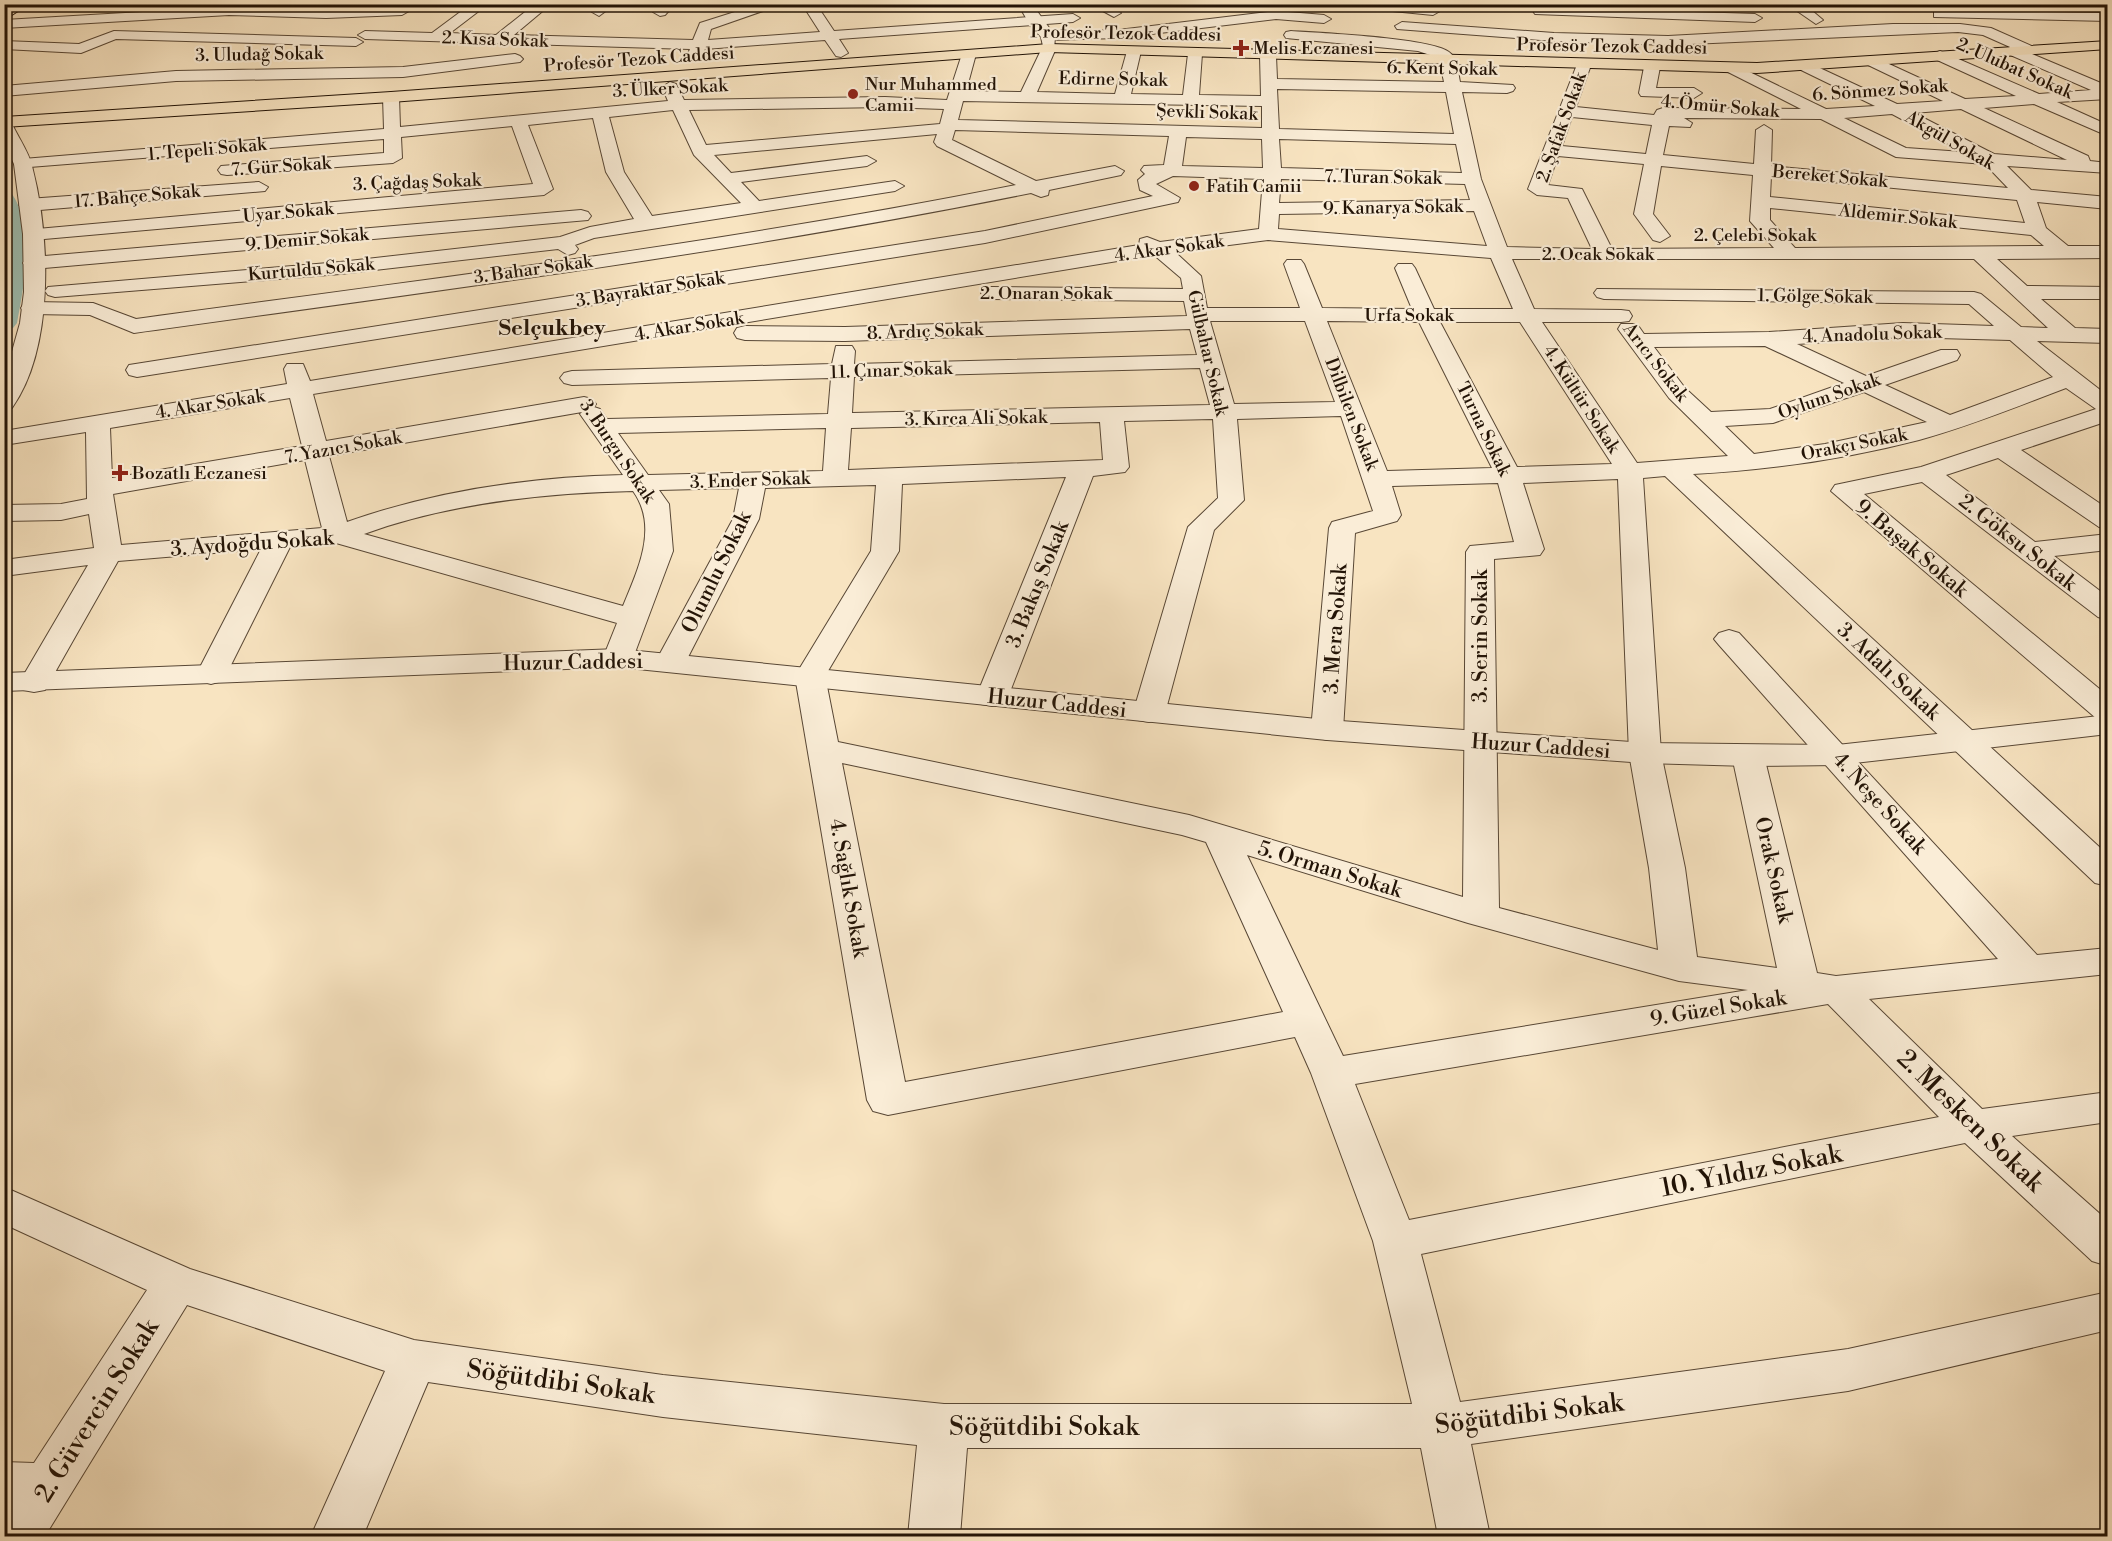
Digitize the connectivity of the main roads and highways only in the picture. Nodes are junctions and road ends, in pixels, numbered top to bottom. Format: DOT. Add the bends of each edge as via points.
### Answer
graph roads {
  1 [pos="2108,45"];
  2 [pos="5,126"];
  1 -- 2 [label="main road, Profesör Tezok Caddesi" via="1731,68 1195,54 1048,42 969,54 692,71 666,77"];
}
